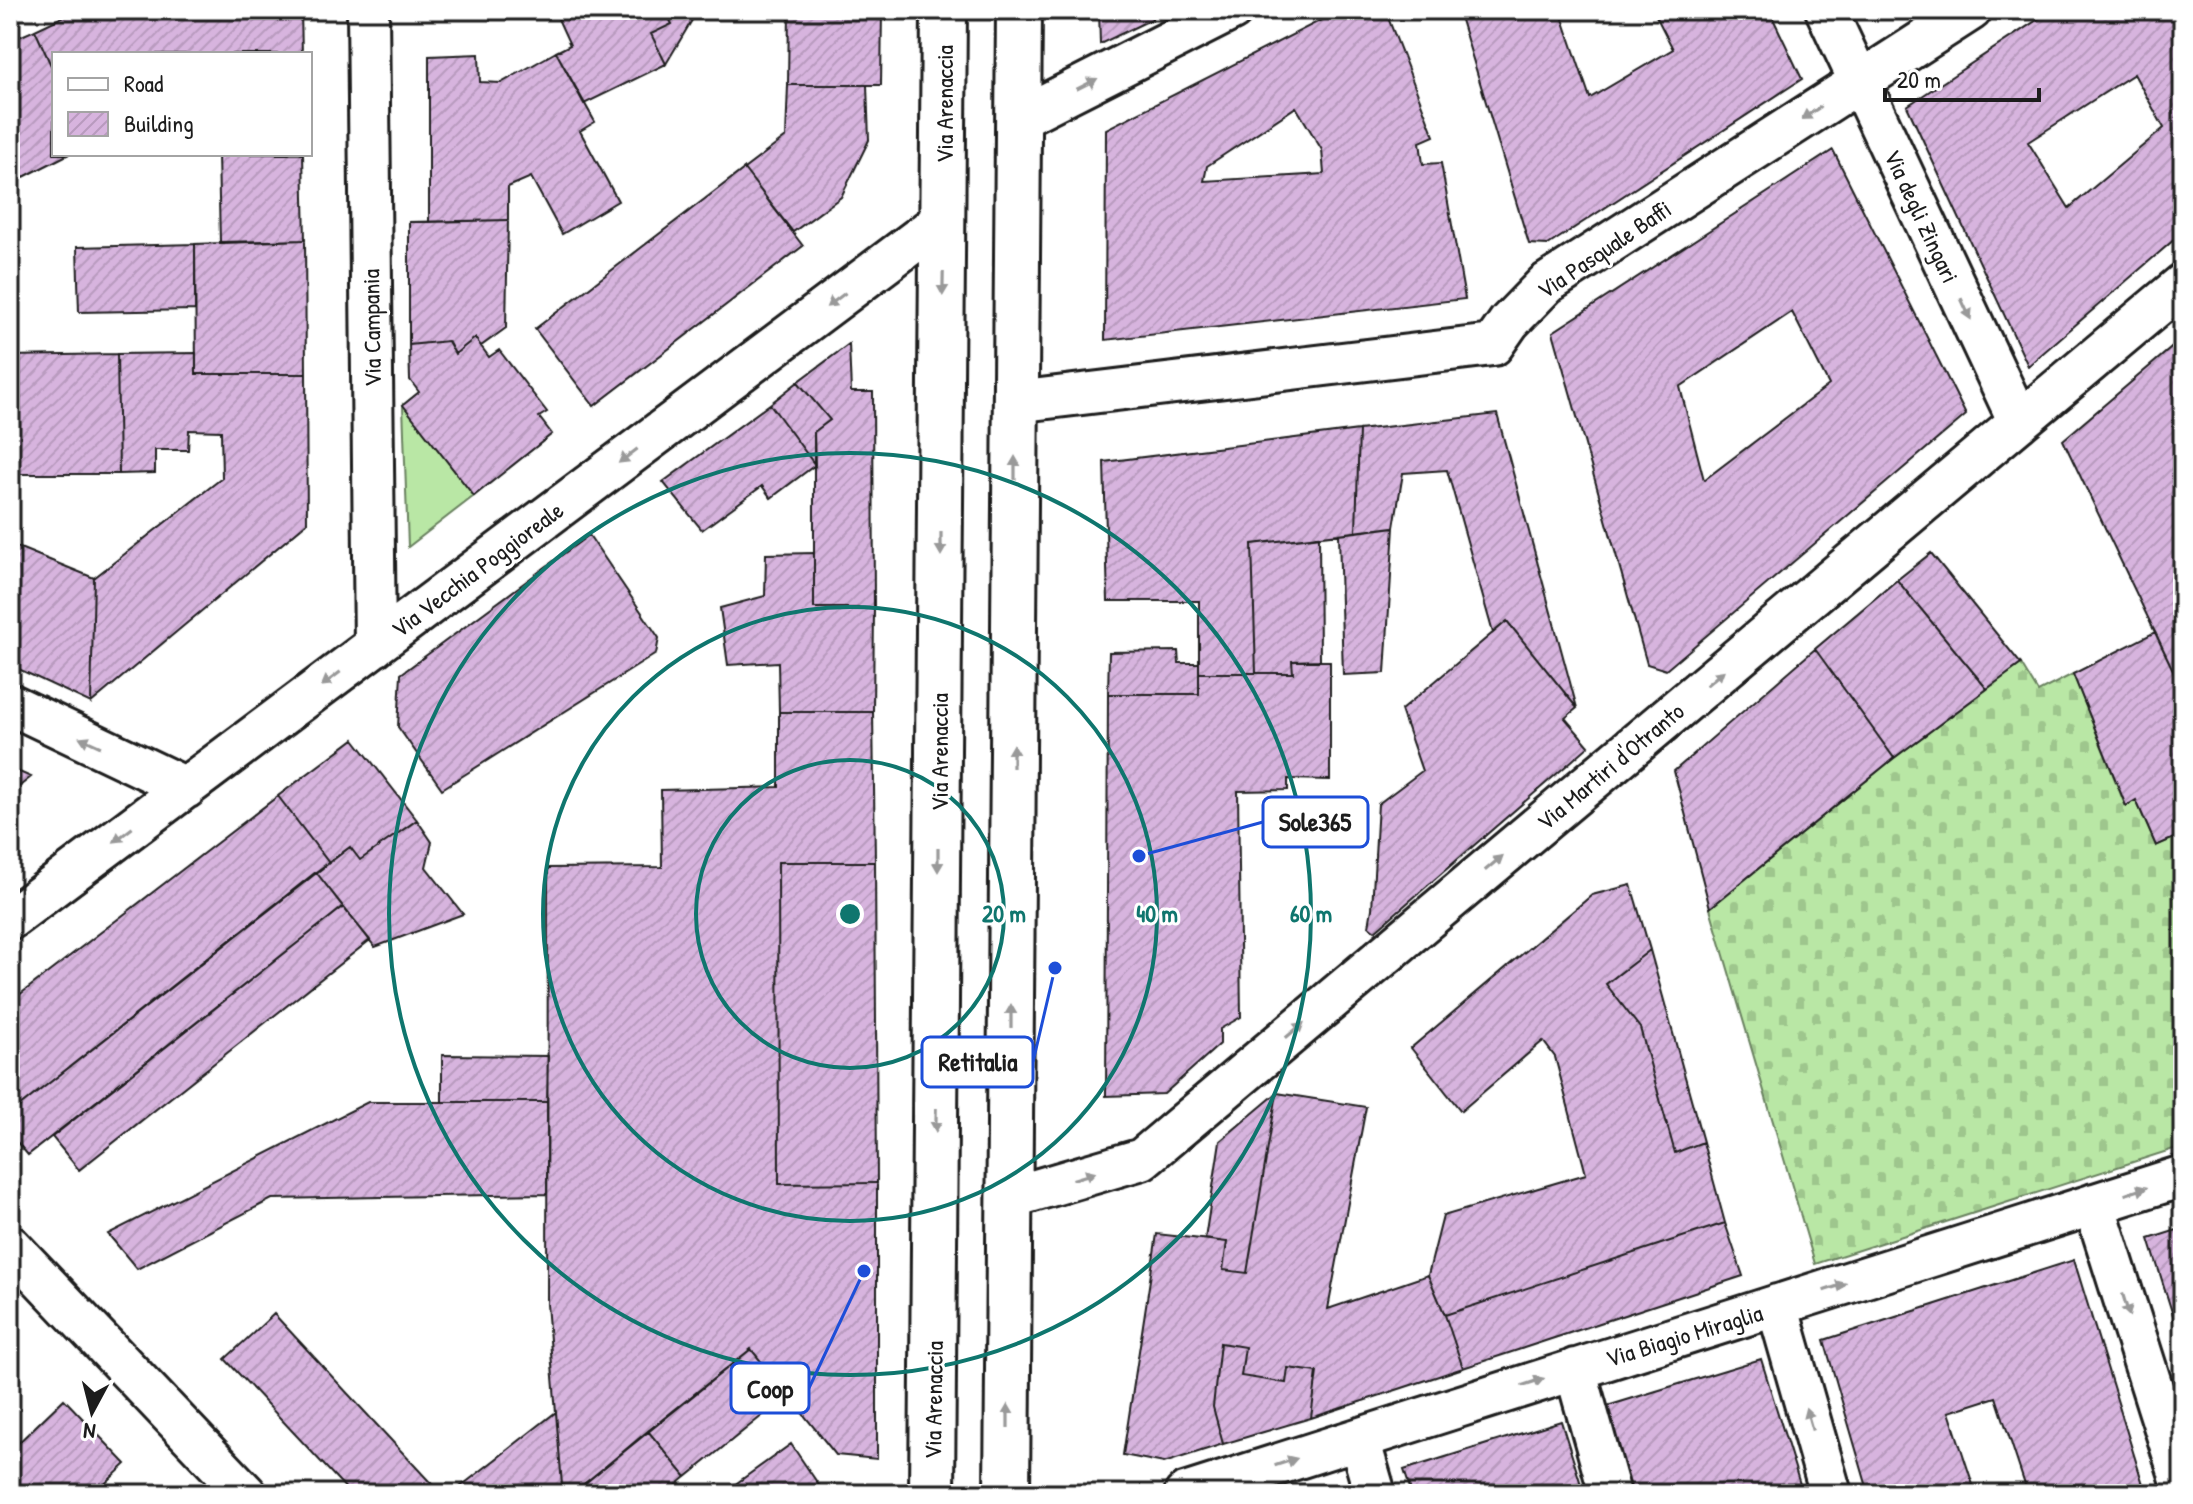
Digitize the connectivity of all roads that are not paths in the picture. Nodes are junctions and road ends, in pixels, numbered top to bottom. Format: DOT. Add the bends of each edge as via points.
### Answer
graph roads {
  1 [pos="368,10"];
  2 [pos="944,10"];
  3 [pos="1019,10"];
  4 [pos="1232,10"];
  5 [pos="1826,10"];
  6 [pos="1971,10"];
  7 [pos="1164,27"];
  8 [pos="1859,82"];
  9 [pos="1017,119"];
  10 [pos="944,219"];
  11 [pos="2183,284"];
  12 [pos="1015,402"];
  13 [pos="2019,422"];
  14 [pos="375,646"];
  15 [pos="10,704"];
  16 [pos="186,788"];
  17 [pos="10,919"];
  18 [pos="2183,1176"];
  19 [pos="1009,1198"];
  20 [pos="2094,1204"];
  21 [pos="10,1246"];
  22 [pos="1777,1305"];
  23 [pos="1575,1369"];
  24 [pos="1359,1439"];
  25 [pos="2183,1485"];
  26 [pos="246,1494"];
  27 [pos="932,1494"];
  28 [pos="1007,1494"];
  29 [pos="1185,1494"];
  30 [pos="1375,1494"];
  31 [pos="1610,1494"];
  32 [pos="1831,1494"];
  1 -- 14 [label="street, Via Campania"];
  2 -- 10 [label="main road, Via Arenaccia"];
  3 -- 9 [label="main road"];
  4 -- 7 [label="street"];
  5 -- 8 [label="street, Via degli Zingari"];
  6 -- 8 [label="street, Via Pasquale Baffi"];
  9 -- 7 [label="street, one-way"];
  8 -- 12 [label="street, Via Pasquale Baffi, one-way" via="1546,284 1493,345"];
  8 -- 13 [label="street, Via degli Zingari, one-way"];
  9 -- 12 [label="main road"];
  10 -- 14 [label="street, Via Vecchia Poggioreale, one-way"];
  10 -- 27 [label="main road, Via Arenaccia, one-way"];
  11 -- 13 [label="street, Via Martiri d'Otranto"];
  19 -- 12 [label="main road, one-way"];
  19 -- 13 [label="street, Via Martiri d'Otranto, one-way" via="1142,1159"];
  14 -- 16 [label="street, Via Vecchia Poggioreale, one-way"];
  16 -- 15 [label="street, one-way"];
  16 -- 17 [label="street, Via Vecchia Poggioreale, one-way"];
  20 -- 18 [label="street, Via Biagio Miraglia, one-way"];
  28 -- 19 [label="main road, one-way"];
  22 -- 20 [label="street, Via Biagio Miraglia, one-way"];
  20 -- 25 [label="street, one-way"];
  21 -- 26 [label="street"];
  22 -- 23 [label="street, Via Biagio Miraglia"];
  32 -- 22 [label="street, one-way"];
  24 -- 23 [label="street, Via Biagio Miraglia, one-way"];
  23 -- 31 [label="street"];
  29 -- 24 [label="street, Via Biagio Miraglia, one-way"];
  24 -- 30 [label="street"];
}
